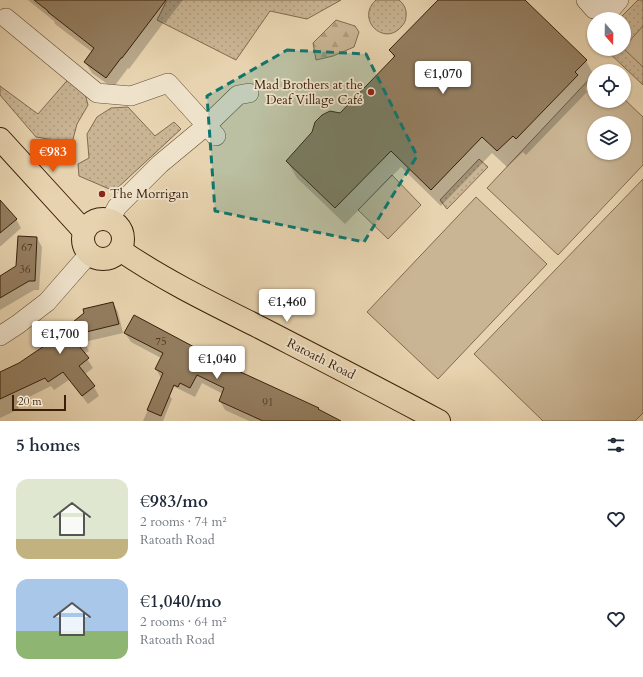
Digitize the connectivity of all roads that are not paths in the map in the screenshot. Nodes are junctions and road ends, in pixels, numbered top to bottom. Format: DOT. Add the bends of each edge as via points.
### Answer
graph roads {
  1 [pos="586,0"];
  2 [pos="619,0"];
  3 [pos="6,18"];
  4 [pos="249,93"];
  5 [pos="212,131"];
  6 [pos="0,139"];
  7 [pos="110,220"];
  8 [pos="84,231"];
  9 [pos="120,250"];
  10 [pos="89,254"];
  11 [pos="0,336"];
  12 [pos="439,421"];
  1 -- 2 [label="street" via="594,9 612,8"];
  3 -- 5 [label="street" via="97,93 130,96 168,84"];
  4 -- 5 [label="street" via="238,95"];
  5 -- 7 [label="street" via="160,164 117,207"];
  6 -- 8 [label="main road"];
  7 -- 8 [label="main road" via="97,220 90,223"];
  7 -- 9 [label="main road" via="121,230 123,244"];
  8 -- 10 [label="main road" via="82,242"];
  9 -- 10 [label="main road" via="102,260"];
  9 -- 12 [label="main road, Ratoath Road" via="145,267 204,299"];
  10 -- 11 [label="street" via="47,302"];
}
